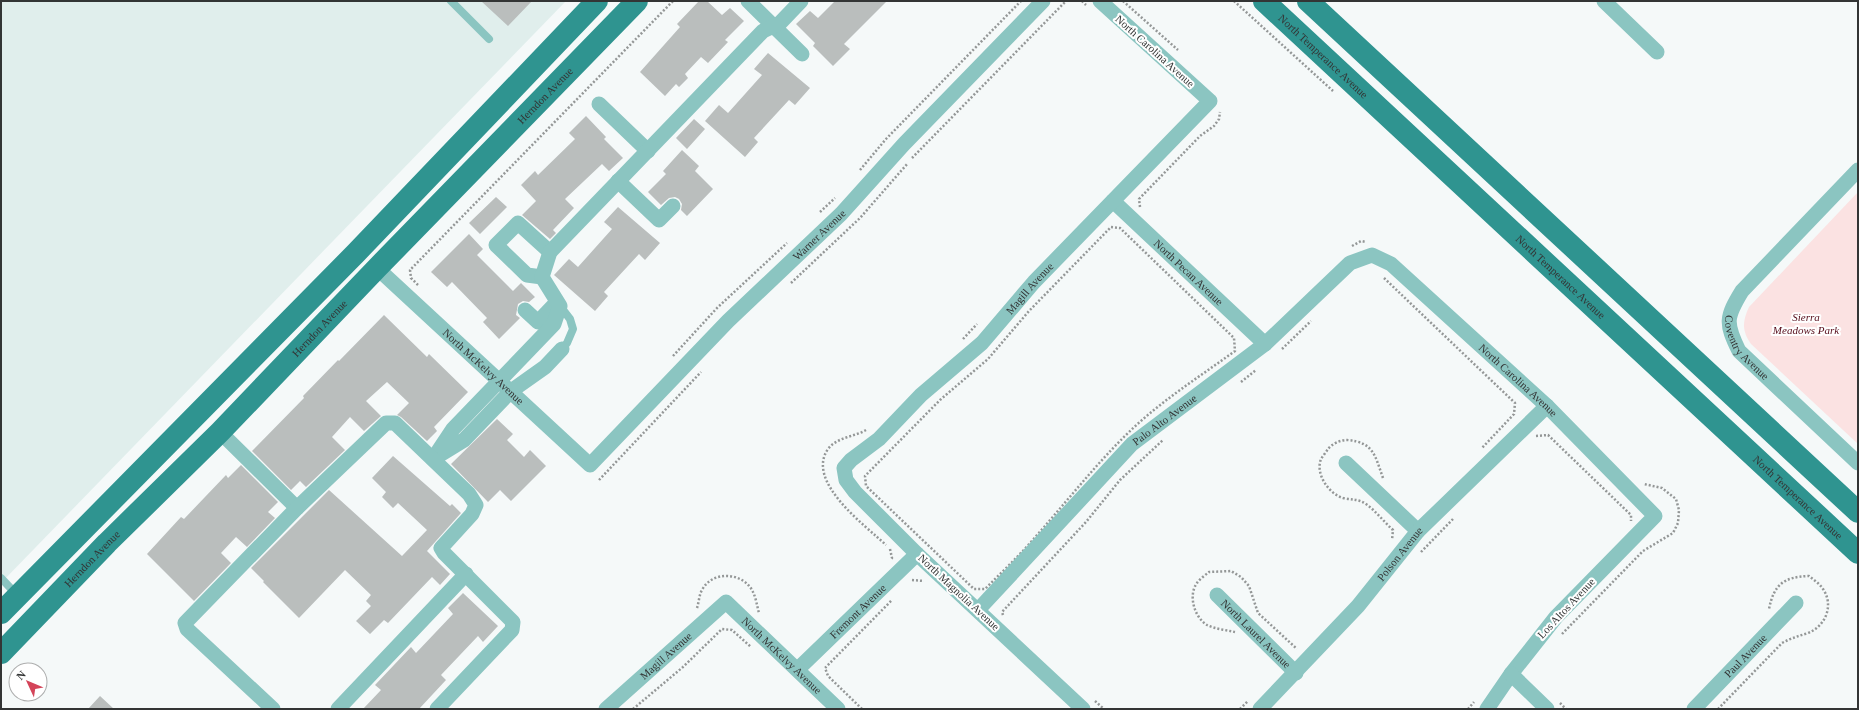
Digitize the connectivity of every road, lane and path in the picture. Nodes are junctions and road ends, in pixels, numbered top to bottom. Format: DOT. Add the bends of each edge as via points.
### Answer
graph roads {
  1 [pos="451,1"];
  2 [pos="597,1"];
  3 [pos="637,1"];
  4 [pos="748,1"];
  5 [pos="801,1"];
  6 [pos="1021,1"];
  7 [pos="1043,1"];
  8 [pos="1100,1"];
  9 [pos="1123,1"];
  10 [pos="1264,1"];
  11 [pos="1308,1"];
  12 [pos="1606,2"];
  13 [pos="773,26"];
  14 [pos="489,39"];
  15 [pos="1179,52"];
  16 [pos="1657,52"];
  17 [pos="802,54"];
  18 [pos="1216,103"];
  19 [pos="499,104"];
  20 [pos="599,104"];
  21 [pos="648,151"];
  22 [pos="1858,170"];
  23 [pos="855,175"];
  24 [pos="618,181"];
  25 [pos="840,193"];
  26 [pos="1113,201"];
  27 [pos="673,206"];
  28 [pos="819,213"];
  29 [pos="1145,213"];
  30 [pos="1111,227"];
  31 [pos="792,239"];
  32 [pos="1349,247"];
  33 [pos="1370,249"];
  34 [pos="550,252"];
  35 [pos="356,253"];
  36 [pos="377,268"];
  37 [pos="1378,273"];
  38 [pos="542,277"];
  39 [pos="559,304"];
  40 [pos="525,310"];
  41 [pos="1314,319"];
  42 [pos="1264,344"];
  43 [pos="562,349"];
  44 [pos="1281,350"];
  45 [pos="668,362"];
  46 [pos="1257,370"];
  47 [pos="499,380"];
  48 [pos="1238,384"];
  49 [pos="511,392"];
  50 [pos="1547,406"];
  51 [pos="220,432"];
  52 [pos="1534,436"];
  53 [pos="1167,437"];
  54 [pos="1481,448"];
  55 [pos="433,459"];
  56 [pos="1346,463"];
  57 [pos="1858,463"];
  58 [pos="590,465"];
  59 [pos="844,468"];
  60 [pos="1639,483"];
  61 [pos="1385,484"];
  62 [pos="297,508"];
  63 [pos="1858,512"];
  64 [pos="1655,516"];
  65 [pos="1453,518"];
  66 [pos="1631,523"];
  67 [pos="1418,531"];
  68 [pos="1392,541"];
  69 [pos="1858,553"];
  70 [pos="918,554"];
  71 [pos="1419,554"];
  72 [pos="466,574"];
  73 [pos="1,578"];
  74 [pos="912,579"];
  75 [pos="907,585"];
  76 [pos="18,595"];
  77 [pos="1217,595"];
  78 [pos="896,596"];
  79 [pos="726,602"];
  80 [pos="1796,603"];
  81 [pos="978,610"];
  82 [pos="1,613"];
  83 [pos="1004,618"];
  84 [pos="1561,636"];
  85 [pos="1240,637"];
  86 [pos="1301,647"];
  87 [pos="755,651"];
  88 [pos="1,653"];
  89 [pos="798,669"];
  90 [pos="1296,673"];
  91 [pos="1511,674"];
  92 [pos="1255,703"];
  93 [pos="1482,704"];
  94 [pos="1551,704"];
  95 [pos="272,709"];
  96 [pos="338,709"];
  97 [pos="437,709"];
  98 [pos="606,709"];
  99 [pos="633,709"];
  100 [pos="838,709"];
  101 [pos="862,709"];
  102 [pos="1083,709"];
  103 [pos="1240,709"];
  104 [pos="1468,709"];
  105 [pos="1566,709"];
  106 [pos="1694,709"];
  1 -- 14 [label="lane"];
  2 -- 19 [label="main road"];
  3 -- 36 [label="main road, Herndon Avenue"];
  4 -- 13 [label="street"];
  5 -- 13 [label="street" via="780,23"];
  6 -- 23 [label="path"];
  7 -- 58 [label="street, Warner Avenue" via="904,144 841,214 728,321"];
  8 -- 18 [label="street, North Carolina Avenue"];
  9 -- 15 [label="path"];
  10 -- 69 [label="main road, North Temperance Avenue"];
  11 -- 63 [label="main road"];
  12 -- 16 [label="street"];
  13 -- 17 [label="street"];
  13 -- 21 [label="street" via="763,31"];
  18 -- 26 [label="street, Magill Avenue"];
  18 -- 29 [label="path" via="1219,119 1214,126 1200,136 1139,199 1140,208"];
  19 -- 35 [label="main road"];
  19 -- 36 [label="main road" via="452,170 379,247 376,254"];
  20 -- 21 [label="street"];
  21 -- 24 [label="street"];
  22 -- 57 [label="street, Coventry Avenue" via="1742,291 1730,312 1729,325 1729,332 1739,352"];
  24 -- 27 [label="street" via="659,220"];
  24 -- 34 [label="street"];
  25 -- 28 [label="path"];
  26 -- 42 [label="street, North Pecan Avenue"];
  26 -- 59 [label="street, Magill Avenue" via="1034,282 982,343 921,395 879,439"];
  30 -- 30 [label="path" via="1029,312 988,359 940,400 865,476 866,486 974,589 985,589 997,577 1129,432 1162,403 1235,351 1234,338 1120,228"];
  31 -- 45 [label="path" via="717,308"];
  32 -- 33 [label="path" via="1361,241"];
  33 -- 42 [label="street, Palo Alto Avenue" via="1350,263"];
  33 -- 50 [label="street, North Carolina Avenue" via="1391,264"];
  34 -- 38 [label="street"];
  34 -- 38 [label="street" via="518,222 496,245 527,275"];
  35 -- 51 [label="main road" via="359,258 357,270 284,344"];
  35 -- 76 [label="main road"];
  36 -- 47 [label="street, North McKelvy Avenue"];
  36 -- 51 [label="main road, Herndon Avenue"];
  37 -- 54 [label="path" via="1515,403 1514,414"];
  38 -- 39 [label="street"];
  39 -- 40 [label="street" via="538,322"];
  39 -- 43 [label="lane" via="570,319 573,329"];
  39 -- 47 [label="street" via="554,324"];
  41 -- 44 [label="path"];
  42 -- 81 [label="street, Palo Alto Avenue" via="1132,444"];
  43 -- 49 [label="street" via="545,366"];
  46 -- 48 [label="path"];
  47 -- 49 [label="street, North McKelvy Avenue"];
  47 -- 55 [label="street" via="453,429"];
  49 -- 55 [label="street" via="464,440"];
  49 -- 58 [label="street, North McKelvy Avenue"];
  50 -- 64 [label="street, North Carolina Avenue"];
  50 -- 67 [label="street, Polson Avenue"];
  51 -- 62 [label="street"];
  51 -- 88 [label="main road, Herndon Avenue" via="107,543"];
  52 -- 66 [label="path" via="1548,435 1631,515"];
  53 -- 83 [label="path" via="1120,480 1076,533 1002,612"];
  55 -- 62 [label="street" via="395,423 386,423"];
  55 -- 72 [label="street" via="469,494 476,505 472,514 442,548"];
  56 -- 67 [label="street"];
  59 -- 70 [label="street, North Magnolia Avenue" via="846,480 855,492"];
  60 -- 84 [label="path" via="1662,488 1676,499 1679,510 1678,523 1673,532 1643,551"];
  61 -- 68 [label="path" via="1378,459 1369,447 1358,442 1344,440 1331,446 1320,460 1322,477 1330,491 1342,498 1358,500 1367,505 1393,530"];
  62 -- 95 [label="street" via="185,623 187,629"];
  64 -- 91 [label="street, Los Altos Avenue" via="1556,617"];
  65 -- 71 [label="path"];
  67 -- 90 [label="street, Polson Avenue" via="1358,606"];
  70 -- 81 [label="street, North Magnolia Avenue"];
  70 -- 89 [label="street, Fremont Avenue"];
  72 -- 96 [label="street"];
  72 -- 97 [label="street" via="513,622 512,630"];
  73 -- 76 [label="lane"];
  74 -- 75 [label="path"];
  76 -- 82 [label="main road"];
  77 -- 90 [label="street, North Laurel Avenue"];
  78 -- 101 [label="path" via="825,668 828,676"];
  79 -- 89 [label="street, North McKelvy Avenue"];
  79 -- 98 [label="street, Magill Avenue"];
  80 -- 106 [label="street, Paul Avenue"];
  81 -- 102 [label="street, North Magnolia Avenue"];
  85 -- 86 [label="path" via="1235,632 1207,625 1198,617 1193,595 1196,584 1209,572 1231,571 1241,577 1249,586 1258,613 1296,650"];
  87 -- 99 [label="path" via="732,630 722,629 684,667"];
  89 -- 100 [label="street, North McKelvy Avenue"];
  90 -- 92 [label="street, Polson Avenue"];
  91 -- 93 [label="street, Los Altos Avenue"];
  91 -- 94 [label="street"];
  92 -- 103 [label="path"];
  93 -- 104 [label="path"];
  94 -- 105 [label="path"];
}
